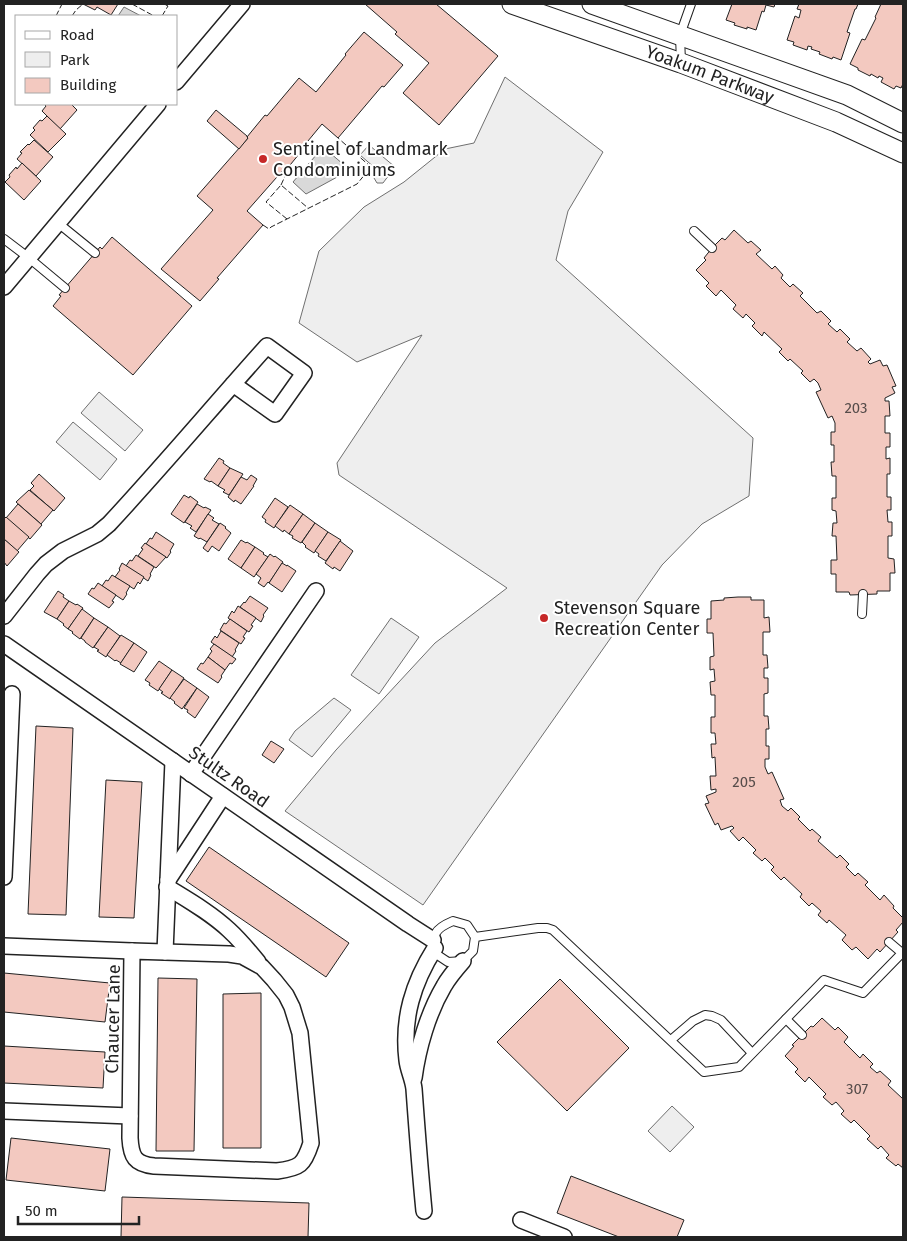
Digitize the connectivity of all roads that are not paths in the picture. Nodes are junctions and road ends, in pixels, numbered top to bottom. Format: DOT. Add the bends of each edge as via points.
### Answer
graph roads {
  1 [pos="242,4"];
  2 [pos="512,4"];
  3 [pos="592,4"];
  4 [pos="691,4"];
  5 [pos="680,35"];
  6 [pos="681,63"];
  7 [pos="178,80"];
  8 [pos="157,105"];
  9 [pos="903,123"];
  10 [pos="903,153"];
  11 [pos="58,223"];
  12 [pos="694,231"];
  13 [pos="4,239"];
  14 [pos="712,248"];
  15 [pos="94,253"];
  16 [pos="29,258"];
  17 [pos="4,287"];
  18 [pos="65,288"];
  19 [pos="232,384"];
  20 [pos="316,591"];
  21 [pos="863,594"];
  22 [pos="862,614"];
  23 [pos="4,616"];
  24 [pos="4,644"];
  25 [pos="12,694"];
  26 [pos="172,761"];
  27 [pos="192,774"];
  28 [pos="223,796"];
  29 [pos="4,877"];
  30 [pos="168,884"];
  31 [pos="475,937"];
  32 [pos="889,942"];
  33 [pos="434,944"];
  34 [pos="4,946"];
  35 [pos="132,951"];
  36 [pos="165,952"];
  37 [pos="902,952"];
  38 [pos="463,961"];
  39 [pos="262,967"];
  40 [pos="786,1019"];
  41 [pos="802,1035"];
  42 [pos="671,1040"];
  43 [pos="752,1053"];
  44 [pos="414,1085"];
  45 [pos="4,1111"];
  46 [pos="130,1116"];
  47 [pos="424,1211"];
  48 [pos="521,1220"];
  49 [pos="564,1237"];
  1 -- 7 [label="street"];
  2 -- 6 [label="street, Yoakum Parkway"];
  3 -- 5 [label="street, Yoakum Parkway"];
  4 -- 5 [label="lane"];
  5 -- 6 [label="lane"];
  5 -- 9 [label="street, Yoakum Parkway" via="848,95"];
  6 -- 10 [label="street, Yoakum Parkway" via="836,122"];
  8 -- 11 [label="street"];
  11 -- 15 [label="lane"];
  11 -- 16 [label="street"];
  12 -- 14 [label="lane"];
  13 -- 16 [label="lane"];
  16 -- 17 [label="street"];
  16 -- 18 [label="lane"];
  19 -- 19 [label="street" via="267,346 304,373 275,414"];
  19 -- 23 [label="street" via="109,524 46,564"];
  20 -- 27 [label="street"];
  21 -- 22 [label="lane"];
  24 -- 26 [label="street, Stultz Road"];
  25 -- 29 [label="street"];
  26 -- 27 [label="street, Stultz Road"];
  26 -- 30 [label="street"];
  27 -- 28 [label="street, Stultz Road"];
  28 -- 30 [label="street"];
  28 -- 33 [label="street, Stultz Road"];
  30 -- 36 [label="street"];
  30 -- 39 [label="street" via="228,929"];
  31 -- 33 [label="lane" via="467,925 453,921 440,927"];
  31 -- 38 [label="lane" via="473,951"];
  31 -- 42 [label="lane" via="538,928 553,930"];
  32 -- 37 [label="lane"];
  33 -- 38 [label="lane" via="436,954 448,962"];
  33 -- 44 [label="street" via="410,1000 406,1019 407,1062"];
  34 -- 35 [label="street"];
  35 -- 36 [label="street, Chaucer Lane"];
  35 -- 46 [label="street, Chaucer Lane"];
  36 -- 39 [label="street, Chaucer Lane" via="242,956"];
  37 -- 40 [label="lane" via="863,993 824,980"];
  38 -- 44 [label="street" via="444,985 427,1024"];
  39 -- 46 [label="street, Chaucer Lane" via="286,995 300,1033 311,1143 301,1164 277,1171 143,1165 135,1159 130,1147"];
  40 -- 41 [label="lane"];
  40 -- 43 [label="lane"];
  42 -- 43 [label="lane" via="704,1072 739,1067"];
  42 -- 43 [label="lane" via="693,1021 705,1015 712,1016 721,1020"];
  44 -- 47 [label="street"];
  45 -- 46 [label="street"];
  48 -- 49 [label="street"];
}
